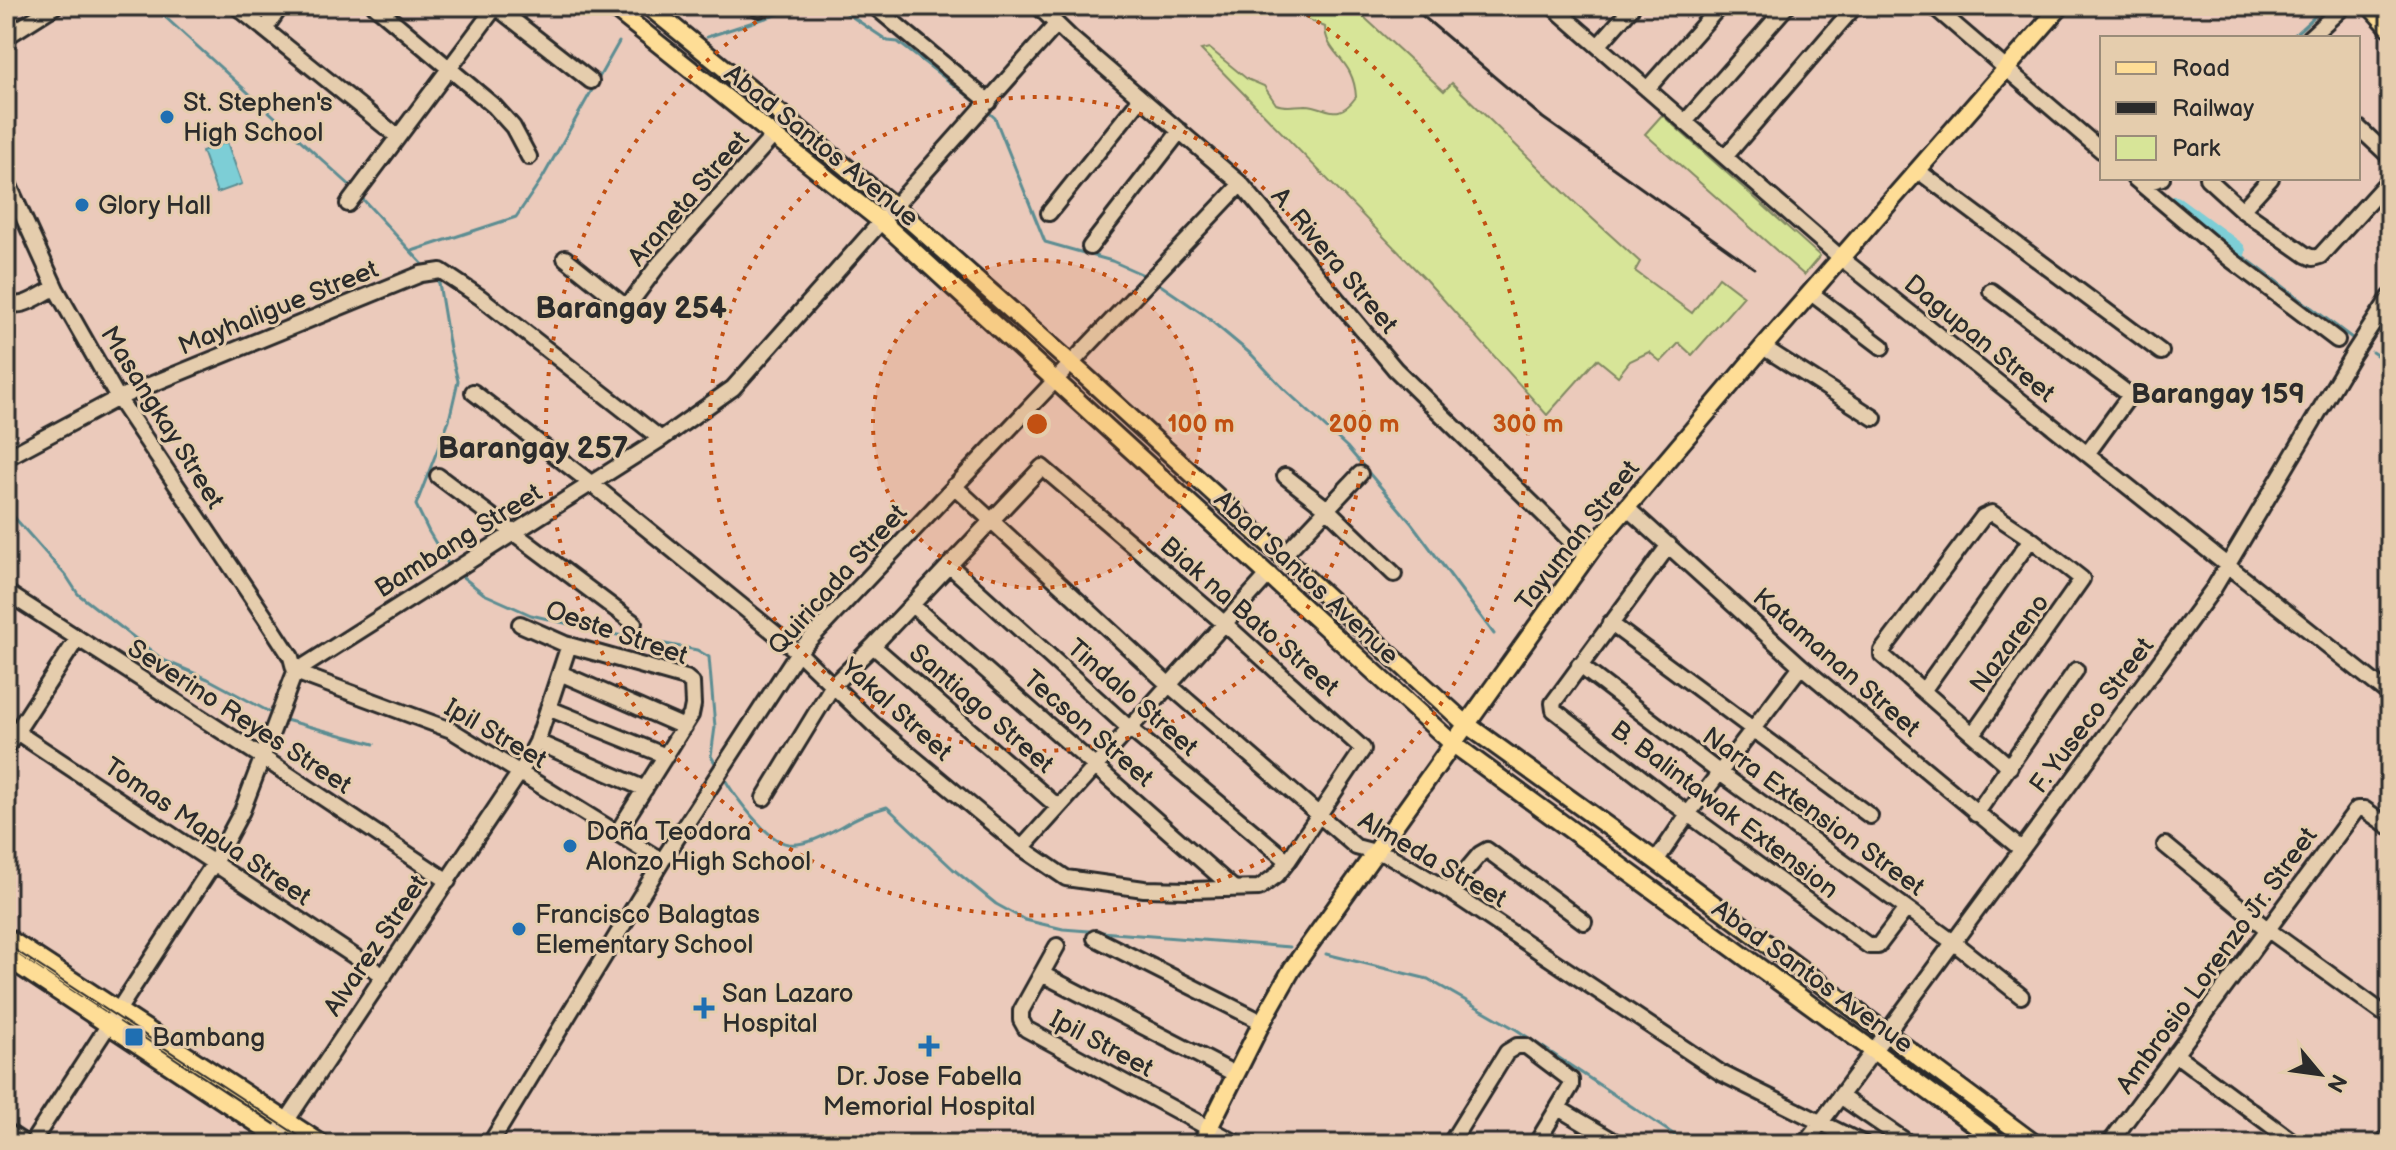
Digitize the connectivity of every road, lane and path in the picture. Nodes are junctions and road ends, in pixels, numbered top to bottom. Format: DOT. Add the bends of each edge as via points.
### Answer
graph roads {
  1 [pos="55,6"];
  2 [pos="236,6"];
  3 [pos="281,6"];
  4 [pos="375,6"];
  5 [pos="495,6"];
  6 [pos="611,6"];
  7 [pos="648,6"];
  8 [pos="874,6"];
  9 [pos="1038,6"];
  10 [pos="1552,6"];
  11 [pos="1633,6"];
  12 [pos="1720,6"];
  13 [pos="1787,6"];
  14 [pos="1855,6"];
  15 [pos="1933,6"];
  16 [pos="2061,6"];
  17 [pos="2344,6"];
  18 [pos="2370,6"];
  19 [pos="1056,25"];
  20 [pos="2390,28"];
  21 [pos="265,29"];
  22 [pos="2311,36"];
  23 [pos="6,37"];
  24 [pos="1598,46"];
  25 [pos="2006,69"];
  26 [pos="450,70"];
  27 [pos="591,81"];
  28 [pos="1647,89"];
  29 [pos="1141,98"];
  30 [pos="985,107"];
  31 [pos="1685,122"];
  32 [pos="2360,129"];
  33 [pos="1180,131"];
  34 [pos="774,135"];
  35 [pos="398,137"];
  36 [pos="2100,149"];
  37 [pos="529,157"];
  38 [pos="1725,157"];
  39 [pos="2390,157"];
  40 [pos="1917,170"];
  41 [pos="6,179"];
  42 [pos="2390,179"];
  43 [pos="2209,180"];
  44 [pos="2269,180"];
  45 [pos="2147,181"];
  46 [pos="1241,184"];
  47 [pos="350,201"];
  48 [pos="895,207"];
  49 [pos="2242,210"];
  50 [pos="1049,213"];
  51 [pos="882,222"];
  52 [pos="1090,247"];
  53 [pos="565,258"];
  54 [pos="1841,258"];
  55 [pos="55,288"];
  56 [pos="1991,291"];
  57 [pos="1811,293"];
  58 [pos="2390,297"];
  59 [pos="6,300"];
  60 [pos="2337,340"];
  61 [pos="1763,347"];
  62 [pos="1882,347"];
  63 [pos="2161,352"];
  64 [pos="1070,363"];
  65 [pos="1056,379"];
  66 [pos="473,392"];
  67 [pos="118,398"];
  68 [pos="1874,418"];
  69 [pos="661,439"];
  70 [pos="2087,454"];
  71 [pos="6,458"];
  72 [pos="1360,474"];
  73 [pos="438,476"];
  74 [pos="1285,476"];
  75 [pos="592,484"];
  76 [pos="954,486"];
  77 [pos="1626,507"];
  78 [pos="1326,508"];
  79 [pos="992,521"];
  80 [pos="514,533"];
  81 [pos="2031,539"];
  82 [pos="1669,545"];
  83 [pos="1283,556"];
  84 [pos="1586,556"];
  85 [pos="949,565"];
  86 [pos="2227,566"];
  87 [pos="1269,574"];
  88 [pos="1394,574"];
  89 [pos="6,592"];
  90 [pos="912,605"];
  91 [pos="634,623"];
  92 [pos="1610,623"];
  93 [pos="520,624"];
  94 [pos="1225,624"];
  95 [pos="77,639"];
  96 [pos="569,645"];
  97 [pos="873,646"];
  98 [pos="798,652"];
  99 [pos="1579,665"];
  100 [pos="1801,666"];
  101 [pos="2076,670"];
  102 [pos="295,672"];
  103 [pos="560,673"];
  104 [pos="1168,684"];
  105 [pos="833,685"];
  106 [pos="1923,691"];
  107 [pos="2390,695"];
  108 [pos="548,708"];
  109 [pos="1466,724"];
  110 [pos="684,727"];
  111 [pos="1129,728"];
  112 [pos="11,729"];
  113 [pos="1753,730"];
  114 [pos="1973,734"];
  115 [pos="537,742"];
  116 [pos="1452,743"];
  117 [pos="6,748"];
  118 [pos="666,756"];
  119 [pos="262,757"];
  120 [pos="1095,765"];
  121 [pos="2010,767"];
  122 [pos="519,772"];
  123 [pos="1720,773"];
  124 [pos="645,789"];
  125 [pos="764,798"];
  126 [pos="1058,807"];
  127 [pos="1688,814"];
  128 [pos="1976,814"];
  129 [pos="1318,815"];
  130 [pos="1870,816"];
  131 [pos="2390,827"];
  132 [pos="617,833"];
  133 [pos="2165,845"];
  134 [pos="1022,848"];
  135 [pos="2021,849"];
  136 [pos="1376,852"];
  137 [pos="662,861"];
  138 [pos="1288,861"];
  139 [pos="1656,861"];
  140 [pos="214,863"];
  141 [pos="448,881"];
  142 [pos="1233,888"];
  143 [pos="1449,891"];
  144 [pos="1906,909"];
  145 [pos="1584,922"];
  146 [pos="2267,929"];
  147 [pos="6,937"];
  148 [pos="1095,938"];
  149 [pos="1953,942"];
  150 [pos="1057,946"];
  151 [pos="6,957"];
  152 [pos="1042,974"];
  153 [pos="384,976"];
  154 [pos="2021,996"];
  155 [pos="112,1018"];
  156 [pos="2390,1018"];
  157 [pos="1262,1022"];
  158 [pos="1885,1033"];
  159 [pos="1874,1050"];
  160 [pos="2175,1054"];
  161 [pos="1235,1074"];
  162 [pos="1840,1096"];
  163 [pos="1558,1108"];
  164 [pos="286,1120"];
  165 [pos="1821,1121"];
  166 [pos="1210,1127"];
  167 [pos="6,1131"];
  168 [pos="2390,1134"];
  169 [pos="278,1141"];
  170 [pos="28,1144"];
  171 [pos="322,1144"];
  172 [pos="490,1144"];
  173 [pos="1201,1144"];
  174 [pos="1238,1144"];
  175 [pos="1450,1144"];
  176 [pos="1536,1144"];
  177 [pos="1619,1144"];
  178 [pos="1805,1144"];
  179 [pos="1864,1144"];
  180 [pos="1910,1144"];
  181 [pos="2001,1144"];
  182 [pos="2035,1144"];
  183 [pos="2109,1144"];
  184 [pos="2296,1144"];
  185 [pos="2383,1144"];
  1 -- 23 [label="street"];
  2 -- 21 [label="street"];
  3 -- 21 [label="street"];
  4 -- 26 [label="street"];
  5 -- 26 [label="street"];
  5 -- 27 [label="street"];
  6 -- 34 [label="main road, Abad Santos Avenue"];
  7 -- 48 [label="main road, Abad Santos Avenue"];
  8 -- 30 [label="street"];
  9 -- 19 [label="street, A. Rivera Street"];
  10 -- 24 [label="street, Dagupan Street"];
  11 -- 24 [label="street"];
  12 -- 28 [label="street"];
  13 -- 31 [label="street"];
  14 -- 38 [label="street"];
  15 -- 25 [label="street"];
  16 -- 25 [label="main road, Tayuman Street"];
  17 -- 22 [label="street"];
  18 -- 20 [label="main road"];
  19 -- 29 [label="street, A. Rivera Street"];
  19 -- 30 [label="street, Bambang Street"];
  21 -- 35 [label="street"];
  24 -- 28 [label="street, Dagupan Street"];
  25 -- 36 [label="street"];
  25 -- 40 [label="main road, Tayuman Street"];
  26 -- 35 [label="street"];
  26 -- 37 [label="street" via="495,107"];
  28 -- 31 [label="street, Dagupan Street"];
  29 -- 33 [label="street, A. Rivera Street"];
  29 -- 50 [label="street"];
  30 -- 48 [label="street, Bambang Street"];
  31 -- 38 [label="street, Dagupan Street"];
  32 -- 39 [label="street"];
  33 -- 46 [label="street, A. Rivera Street"];
  33 -- 52 [label="street"];
  34 -- 51 [label="main road, Abad Santos Avenue"];
  34 -- 53 [label="street, Araneta Street" via="630,303 621,303"];
  35 -- 47 [label="street"];
  38 -- 54 [label="street, Dagupan Street"];
  40 -- 54 [label="main road, Tayuman Street"];
  40 -- 63 [label="street"];
  41 -- 55 [label="street, Masangkay Street"];
  42 -- 49 [label="street" via="2313,258"];
  43 -- 49 [label="street"];
  44 -- 49 [label="street"];
  45 -- 60 [label="street" via="2230,259"];
  46 -- 64 [label="street, Quiricada Street"];
  46 -- 84 [label="street, A. Rivera Street" via="1395,369"];
  48 -- 51 [label="street, Bambang Street"];
  48 -- 64 [label="main road, Abad Santos Avenue"];
  51 -- 65 [label="main road, Abad Santos Avenue"];
  51 -- 69 [label="street, Bambang Street" via="733,388"];
  54 -- 57 [label="main road, Tayuman Street"];
  54 -- 70 [label="street, Dagupan Street"];
  55 -- 59 [label="street" via="18,306"];
  55 -- 67 [label="street, Masangkay Street"];
  56 -- 70 [label="street" via="2130,395"];
  57 -- 61 [label="main road, Tayuman Street"];
  57 -- 62 [label="street"];
  58 -- 86 [label="street, F. Yuseco Street"];
  61 -- 68 [label="street"];
  61 -- 77 [label="main road, Tayuman Street"];
  64 -- 65 [label="street, Quiricada Street"];
  64 -- 83 [label="main road, Abad Santos Avenue"];
  65 -- 76 [label="street, Quiricada Street"];
  65 -- 87 [label="main road, Abad Santos Avenue"];
  66 -- 75 [label="street, Yakal Street"];
  67 -- 69 [label="street, Mayhaligue Street" via="421,274 441,271"];
  67 -- 71 [label="street, Mayhaligue Street"];
  67 -- 102 [label="street, Masangkay Street" via="291,657"];
  69 -- 75 [label="street, Bambang Street"];
  70 -- 86 [label="street, Dagupan Street"];
  72 -- 78 [label="street"];
  73 -- 80 [label="street"];
  74 -- 78 [label="street"];
  75 -- 80 [label="street, Bambang Street"];
  75 -- 98 [label="street, Yakal Street"];
  76 -- 79 [label="street, Almeda Street"];
  76 -- 98 [label="street, Quiricada Street"];
  77 -- 82 [label="street, Katamanan Street"];
  77 -- 84 [label="main road, Tayuman Street"];
  78 -- 83 [label="street"];
  78 -- 88 [label="street"];
  79 -- 85 [label="street"];
  79 -- 94 [label="street, Biak na Bato Street" via="1042,467"];
  79 -- 104 [label="street, Almeda Street"];
  80 -- 91 [label="street"];
  80 -- 102 [label="street, Bambang Street"];
  81 -- 106 [label="street"];
  81 -- 106 [label="street" via="1987,513 1882,651"];
  81 -- 114 [label="street, Nazareno" via="2082,579"];
  82 -- 92 [label="street"];
  82 -- 100 [label="street, Katamanan Street"];
  83 -- 109 [label="main road, Abad Santos Avenue"];
  84 -- 109 [label="main road, Tayuman Street"];
  85 -- 90 [label="street"];
  85 -- 111 [label="street, Tindalo Street"];
  86 -- 107 [label="street, Dagupan Street"];
  86 -- 135 [label="street, F. Yuseco Street"];
  87 -- 94 [label="street"];
  87 -- 116 [label="main road, Abad Santos Avenue"];
  89 -- 95 [label="street, Severino Reyes Street"];
  90 -- 97 [label="street"];
  90 -- 120 [label="street, Tecson Street"];
  92 -- 99 [label="street"];
  92 -- 113 [label="street"];
  93 -- 96 [label="street, Oeste Street"];
  94 -- 104 [label="street"];
  94 -- 129 [label="street, Biak na Bato Street" via="1363,749"];
  95 -- 112 [label="street"];
  95 -- 119 [label="street, Severino Reyes Street"];
  96 -- 103 [label="street, Alvarez Street"];
  96 -- 110 [label="street, Oeste Street" via="686,678 694,690"];
  97 -- 105 [label="street"];
  97 -- 126 [label="street, Santiago Street"];
  98 -- 105 [label="street, Yakal Street"];
  98 -- 137 [label="street, Quiricada Street"];
  99 -- 123 [label="street, Narra Extension Street"];
  99 -- 127 [label="street, B. Balintawak Extension" via="1551,707"];
  100 -- 113 [label="street"];
  100 -- 128 [label="street, Katamanan Street"];
  101 -- 121 [label="street"];
  102 -- 119 [label="street"];
  102 -- 122 [label="street, Ipil Street" via="451,730"];
  103 -- 108 [label="street, Alvarez Street"];
  103 -- 110 [label="street"];
  104 -- 111 [label="street"];
  104 -- 129 [label="street, Almeda Street"];
  105 -- 125 [label="street"];
  105 -- 134 [label="street, Yakal Street"];
  106 -- 114 [label="street"];
  108 -- 115 [label="street, Alvarez Street"];
  108 -- 118 [label="street"];
  109 -- 116 [label="main road, Tayuman Street"];
  109 -- 139 [label="main road, Abad Santos Avenue"];
  110 -- 118 [label="street"];
  111 -- 120 [label="street"];
  111 -- 138 [label="street, Tindalo Street"];
  112 -- 117 [label="street"];
  112 -- 140 [label="street, Tomas Mapua Street"];
  113 -- 123 [label="street"];
  113 -- 130 [label="street"];
  114 -- 121 [label="street"];
  115 -- 122 [label="street, Alvarez Street"];
  115 -- 124 [label="street"];
  116 -- 136 [label="main road, Tayuman Street"];
  116 -- 159 [label="main road, Abad Santos Avenue"];
  118 -- 124 [label="street"];
  119 -- 140 [label="street" via="242,811"];
  119 -- 141 [label="street, Severino Reyes Street"];
  120 -- 126 [label="street"];
  120 -- 142 [label="street, Tecson Street"];
  121 -- 128 [label="street"];
  122 -- 132 [label="street, Ipil Street"];
  122 -- 141 [label="street, Alvarez Street"];
  123 -- 127 [label="street"];
  123 -- 144 [label="street, Narra Extension Street"];
  124 -- 132 [label="street"];
  126 -- 134 [label="street"];
  127 -- 139 [label="street"];
  127 -- 144 [label="street, B. Balintawak Extension" via="1873,947"];
  128 -- 135 [label="street, Katamanan Street"];
  129 -- 136 [label="street, Almeda Street" via="1356,847"];
  129 -- 138 [label="street, Yakal Street"];
  131 -- 146 [label="street, Ambrosio Lorenzo Jr. Street" via="2357,809"];
  132 -- 137 [label="street, Ipil Street"];
  133 -- 146 [label="street"];
  134 -- 142 [label="street, Yakal Street" via="1076,881 1144,889"];
  135 -- 149 [label="street, F. Yuseco Street"];
  136 -- 143 [label="street, Almeda Street"];
  136 -- 157 [label="main road, Tayuman Street" via="1292,969"];
  137 -- 172 [label="street, Quiricada Street"];
  138 -- 142 [label="street, Yakal Street" via="1259,888"];
  139 -- 158 [label="main road, Abad Santos Avenue"];
  140 -- 153 [label="street, Tomas Mapua Street"];
  140 -- 155 [label="street"];
  141 -- 153 [label="street, Alvarez Street"];
  143 -- 145 [label="street" via="1487,850"];
  143 -- 165 [label="street, Almeda Street" via="1721,1073"];
  144 -- 149 [label="street, Narra Extension Street"];
  146 -- 156 [label="street"];
  146 -- 160 [label="street, Ambrosio Lorenzo Jr. Street"];
  147 -- 155 [label="main road"];
  148 -- 157 [label="street"];
  149 -- 154 [label="street, Narra Extension Street"];
  149 -- 158 [label="street, F. Yuseco Street"];
  150 -- 152 [label="street, Ipil Street"];
  151 -- 155 [label="main road"];
  152 -- 161 [label="street"];
  152 -- 166 [label="street, Ipil Street" via="1021,1011 1026,1029"];
  153 -- 164 [label="street, Alvarez Street"];
  155 -- 164 [label="main road"];
  155 -- 169 [label="main road"];
  155 -- 170 [label="street"];
  157 -- 161 [label="main road, Tayuman Street"];
  158 -- 159 [label="street, F. Yuseco Street"];
  158 -- 182 [label="main road, Abad Santos Avenue"];
  159 -- 162 [label="street, F. Yuseco Street"];
  159 -- 181 [label="main road, Abad Santos Avenue"];
  160 -- 183 [label="street, Ambrosio Lorenzo Jr. Street"];
  160 -- 184 [label="street"];
  161 -- 166 [label="main road, Tayuman Street"];
  162 -- 165 [label="street, F. Yuseco Street"];
  162 -- 180 [label="street"];
  163 -- 175 [label="street" via="1571,1086 1566,1074 1526,1046 1517,1046 1507,1052"];
  163 -- 176 [label="street"];
  163 -- 177 [label="street"];
  164 -- 169 [label="street, Alvarez Street"];
  164 -- 171 [label="main road"];
  165 -- 178 [label="street, F. Yuseco Street"];
  165 -- 179 [label="street, Almeda Street"];
  166 -- 173 [label="main road, Tayuman Street"];
  166 -- 174 [label="street, Ipil Street"];
  167 -- 170 [label="street"];
  168 -- 185 [label="street"];
}
